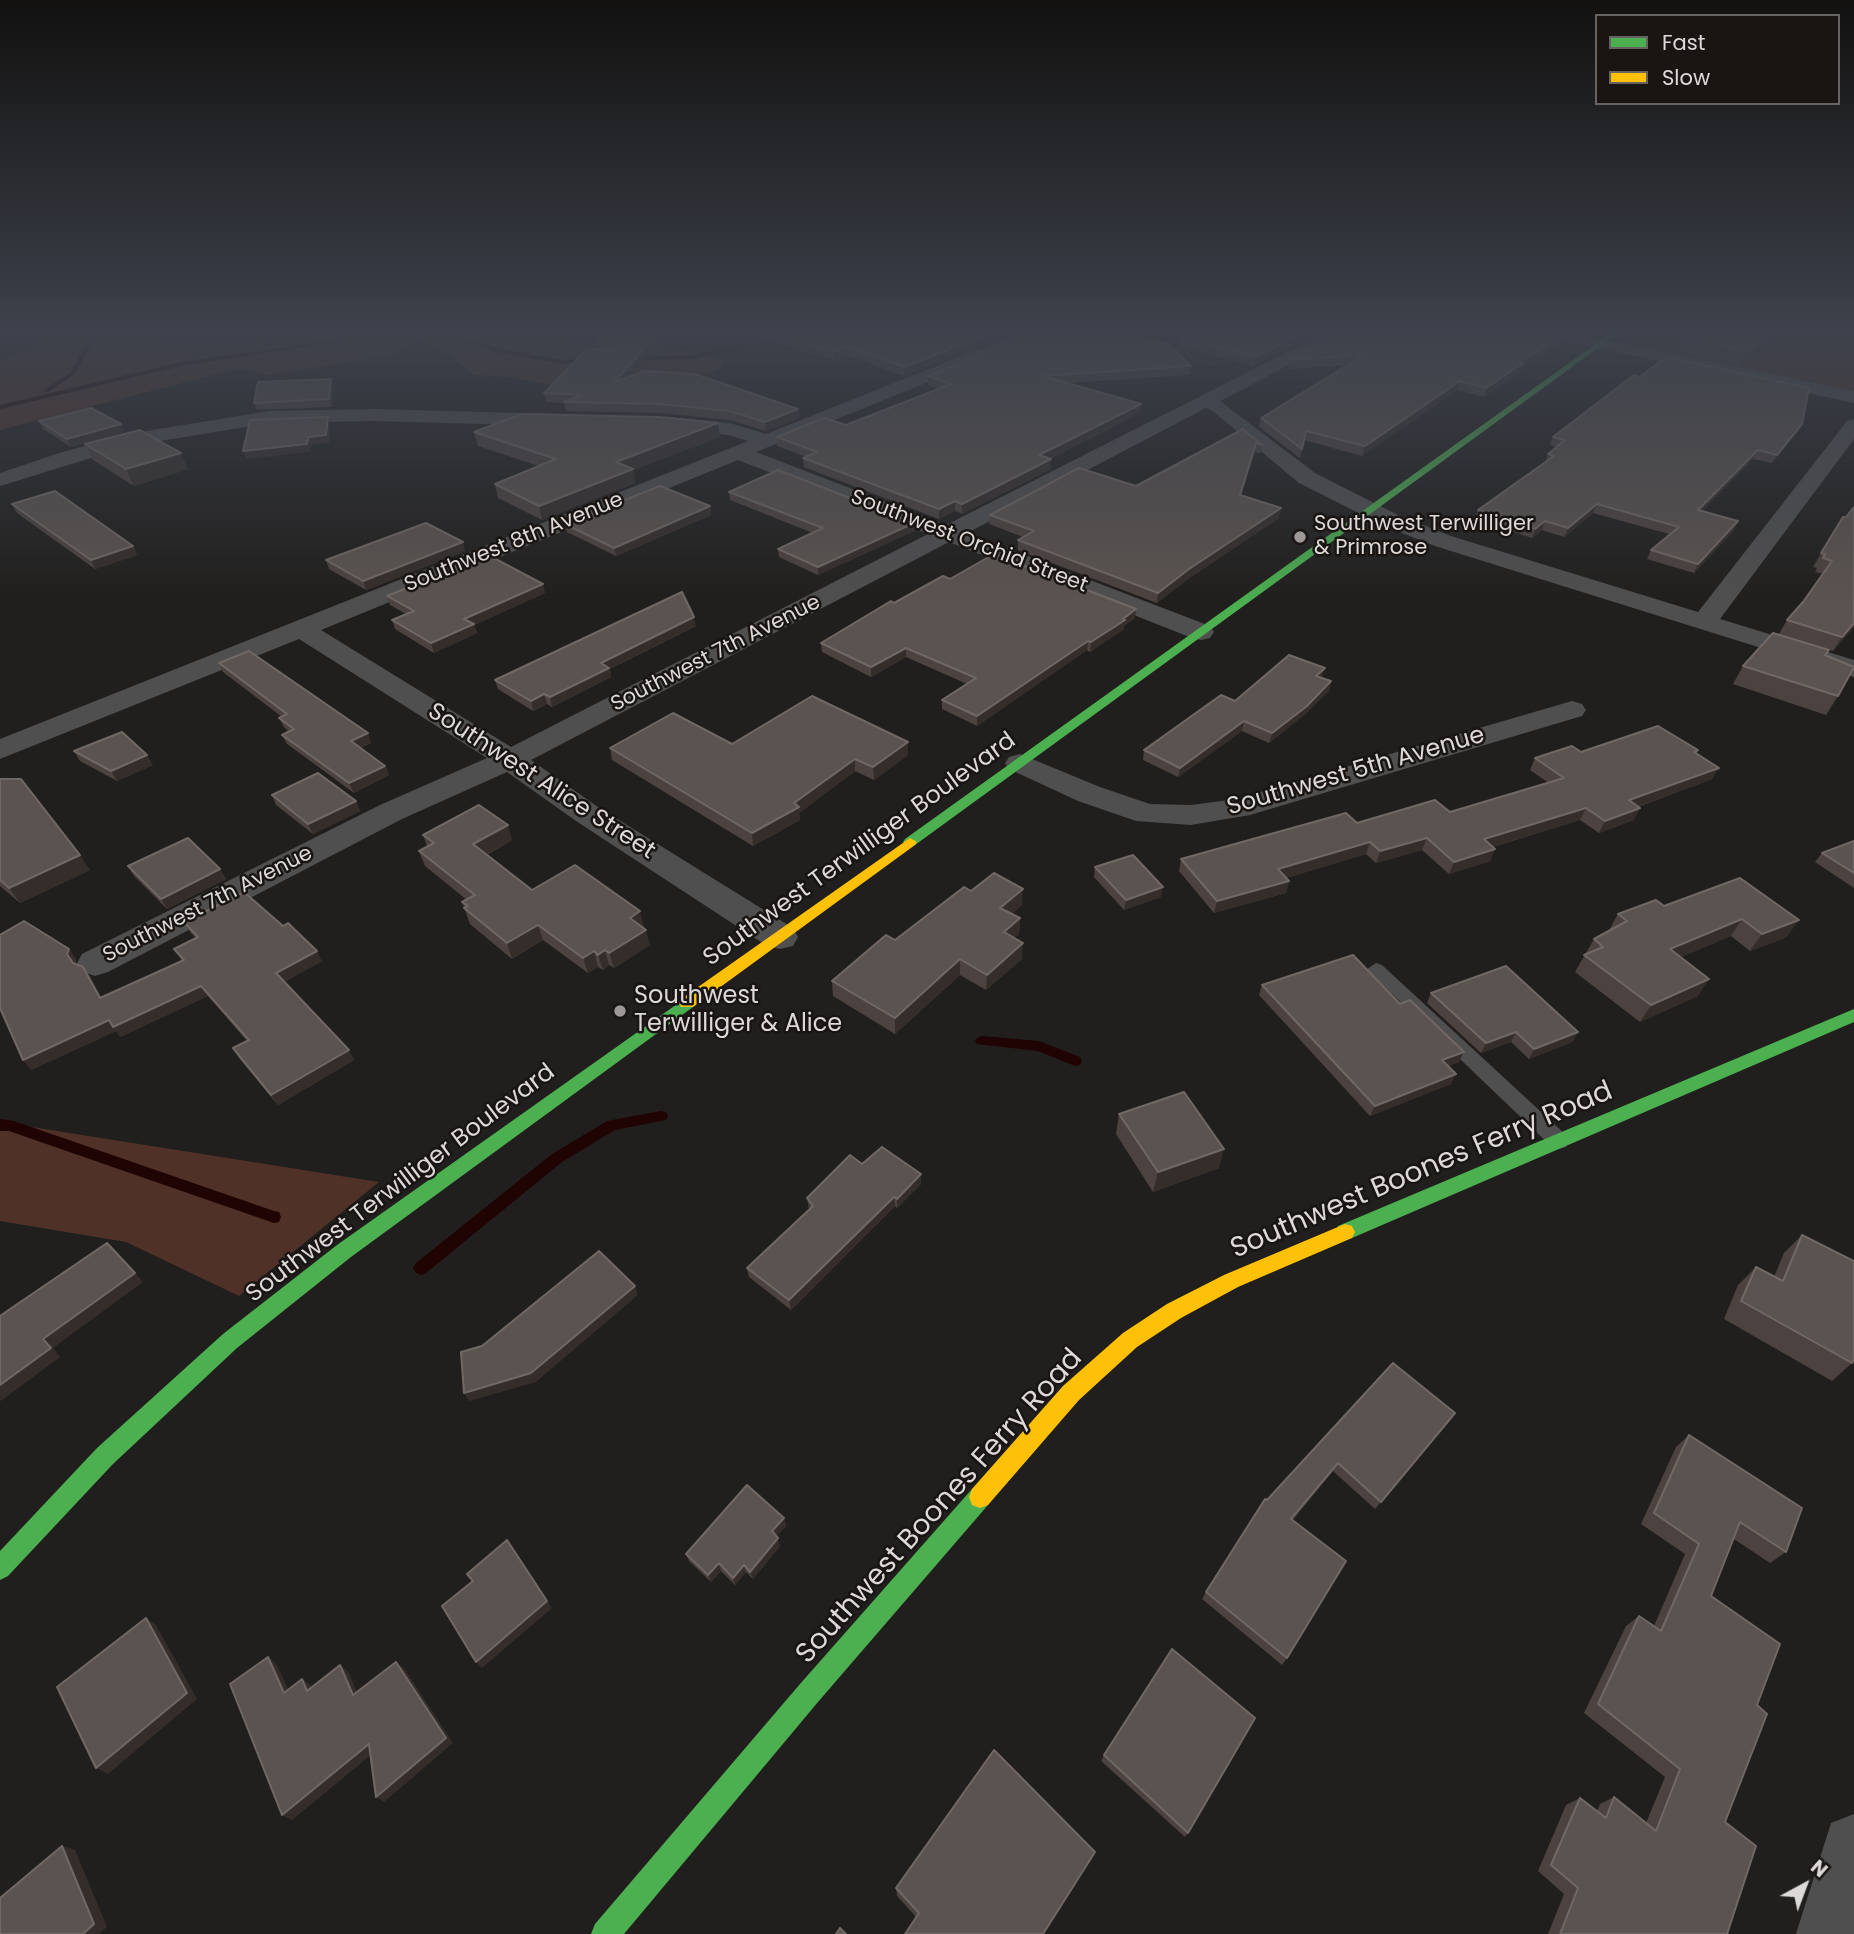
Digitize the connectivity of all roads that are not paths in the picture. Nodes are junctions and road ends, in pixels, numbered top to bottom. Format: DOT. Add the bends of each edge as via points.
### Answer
graph roads {
  1 [pos="218,425"];
  2 [pos="686,425"];
  3 [pos="803,425"];
  4 [pos="1155,425"];
  5 [pos="1242,425"];
  6 [pos="1485,425"];
  7 [pos="1854,425"];
  8 [pos="766,440"];
  9 [pos="737,452"];
  10 [pos="0,481"];
  11 [pos="1368,508"];
  12 [pos="948,535"];
  13 [pos="1704,622"];
  14 [pos="301,629"];
  15 [pos="1201,632"];
  16 [pos="1854,669"];
  17 [pos="1572,710"];
  18 [pos="0,750"];
  19 [pos="508,758"];
  20 [pos="1020,763"];
  21 [pos="780,937"];
  22 [pos="95,963"];
  23 [pos="1376,969"];
  24 [pos="1854,1015"];
  25 [pos="1559,1142"];
  26 [pos="0,1568"];
  27 [pos="1854,1846"];
  28 [pos="605,1934"];
  29 [pos="1829,1934"];
  1 -- 10 [label="street" via="128,440"];
  2 -- 8 [label="street" via="730,429"];
  3 -- 8 [label="street, Southwest 8th Avenue"];
  4 -- 12 [label="street, Southwest 7th Avenue"];
  5 -- 11 [label="street" via="1307,478"];
  6 -- 11 [label="main road, Southwest Terwilliger Boulevard"];
  7 -- 13 [label="street"];
  8 -- 9 [label="street, Southwest 8th Avenue"];
  9 -- 12 [label="street, Southwest Orchid Street"];
  9 -- 14 [label="street, Southwest 8th Avenue"];
  11 -- 13 [label="street" via="1443,541"];
  11 -- 15 [label="main road, Southwest Terwilliger Boulevard"];
  12 -- 15 [label="street, Southwest Orchid Street"];
  12 -- 19 [label="street, Southwest 7th Avenue"];
  13 -- 16 [label="street"];
  14 -- 18 [label="street, Southwest 8th Avenue"];
  14 -- 19 [label="street, Southwest Alice Street"];
  15 -- 20 [label="main road, Southwest Terwilliger Boulevard"];
  17 -- 20 [label="street, Southwest 5th Avenue" via="1239,808 1191,815 1147,814"];
  19 -- 21 [label="street, Southwest Alice Street"];
  19 -- 22 [label="street, Southwest 7th Avenue" via="391,812"];
  20 -- 21 [label="main road, Southwest Terwilliger Boulevard"];
  21 -- 26 [label="main road, Southwest Terwilliger Boulevard" via="509,1129 230,1341 105,1456"];
  23 -- 25 [label="lane"];
  24 -- 25 [label="main road, Southwest Boones Ferry Road"];
  25 -- 28 [label="main road, Southwest Boones Ferry Road" via="1231,1281 1130,1339 1071,1393"];
  27 -- 29 [label="street"];
}
